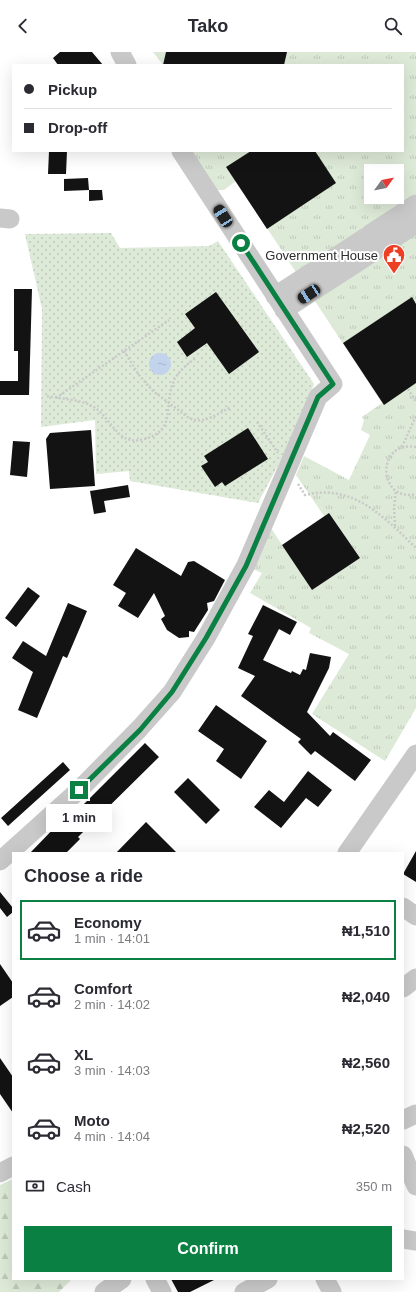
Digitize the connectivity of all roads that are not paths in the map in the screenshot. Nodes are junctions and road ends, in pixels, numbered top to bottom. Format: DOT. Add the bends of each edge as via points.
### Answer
graph roads {
  1 [pos="120,52"];
  2 [pos="126,64"];
  3 [pos="183,152"];
  4 [pos="416,204"];
  5 [pos="416,224"];
  6 [pos="376,240"];
  7 [pos="280,303"];
  8 [pos="416,754"];
  9 [pos="348,852"];
  10 [pos="0,861"];
  11 [pos="404,908"];
  12 [pos="416,916"];
  13 [pos="416,978"];
  14 [pos="404,987"];
  15 [pos="416,1114"];
  16 [pos="404,1120"];
  17 [pos="404,1157"];
  18 [pos="12,1167"];
  19 [pos="0,1173"];
  20 [pos="416,1186"];
  21 [pos="404,1239"];
  22 [pos="416,1241"];
  23 [pos="121,1280"];
  24 [pos="156,1280"];
  25 [pos="266,1280"];
  26 [pos="326,1280"];
  27 [pos="104,1292"];
  28 [pos="162,1292"];
  29 [pos="244,1292"];
  30 [pos="332,1292"];
  1 -- 2 [label="street"];
  3 -- 7 [label="street"];
  4 -- 6 [label="street"];
  5 -- 6 [label="street"];
  6 -- 7 [label="street"];
  7 -- 10 [label="street" via="333,384 318,397 246,566 172,692 140,730 79,790"];
  8 -- 9 [label="street"];
  11 -- 12 [label="street"];
  13 -- 14 [label="street"];
  15 -- 16 [label="street"];
  17 -- 20 [label="street"];
  18 -- 19 [label="street"];
  21 -- 22 [label="street"];
  23 -- 27 [label="street"];
  24 -- 28 [label="street"];
  25 -- 29 [label="street"];
  26 -- 30 [label="street"];
}
